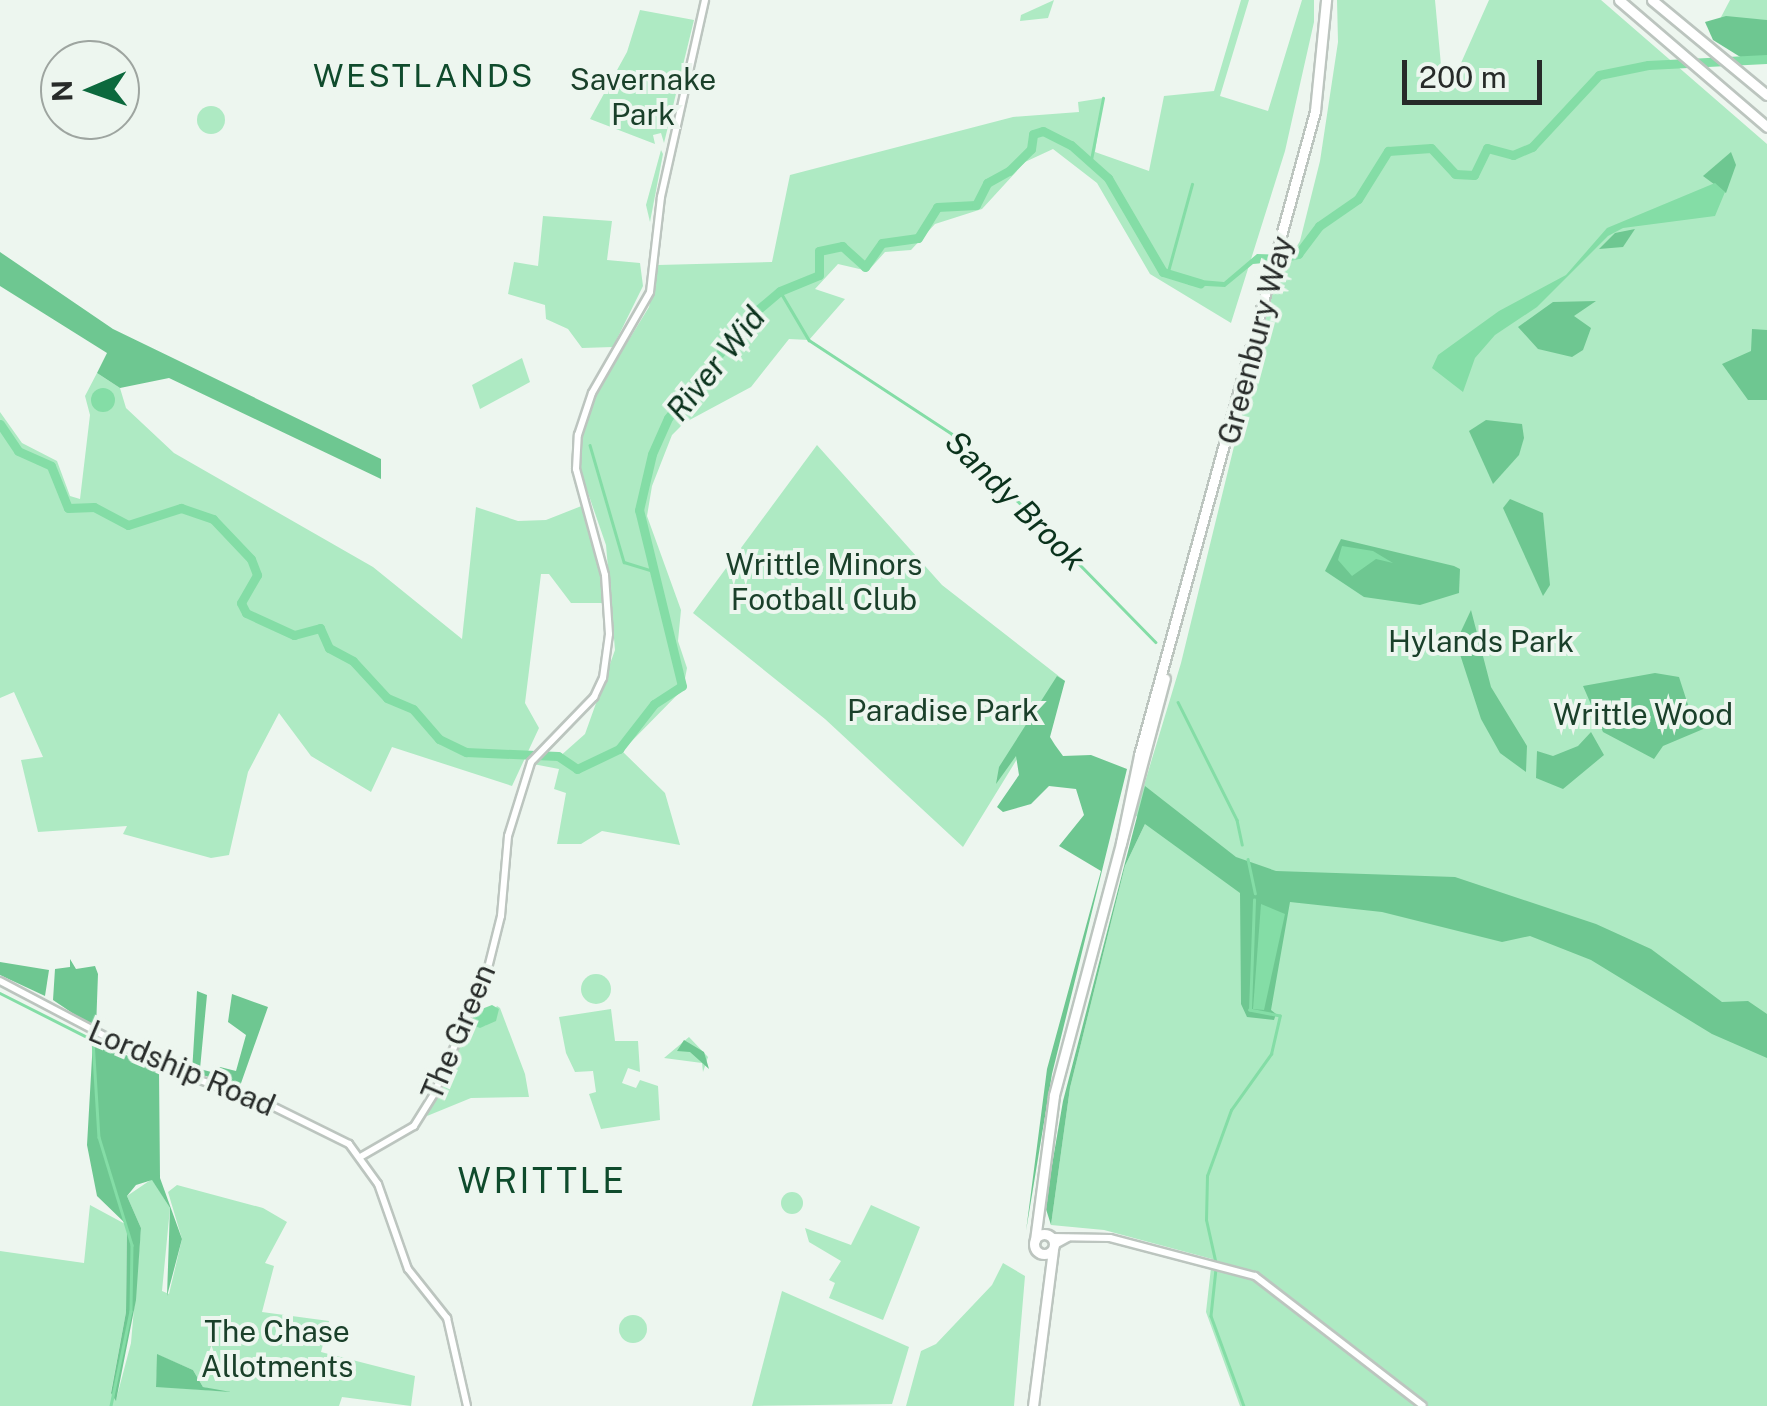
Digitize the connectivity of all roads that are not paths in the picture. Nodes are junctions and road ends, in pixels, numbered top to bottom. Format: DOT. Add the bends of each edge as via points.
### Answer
graph roads {
  1 [pos="705,0"];
  2 [pos="1326,0"];
  3 [pos="1619,0"];
  4 [pos="1652,0"];
  5 [pos="1767,96"];
  6 [pos="1767,127"];
  7 [pos="0,981"];
  8 [pos="362,1156"];
  9 [pos="1040,1210"];
  10 [pos="1035,1240"];
  11 [pos="1050,1245"];
  12 [pos="468,1406"];
  13 [pos="1033,1406"];
  14 [pos="1423,1406"];
  1 -- 8 [label="street, The Green" via="661,197 650,292 592,393 576,454 603,553 609,634 603,678 594,697 532,759 508,836 485,976 422,1116"];
  2 -- 9 [label="highway, Greenbury Way" via="1318,98 1146,770 1054,1095"];
  3 -- 6 [label="highway"];
  4 -- 5 [label="highway"];
  7 -- 8 [label="street, Lordship Road" via="166,1068 339,1136"];
  8 -- 12 [label="street" via="408,1270 447,1318"];
  9 -- 10 [label="highway, Greenbury Way"];
  9 -- 11 [label="highway, Greenbury Way"];
  10 -- 11 [label="highway"];
  10 -- 11 [label="highway"];
  11 -- 13 [label="highway"];
  11 -- 14 [label="street" via="1069,1237 1122,1240 1256,1276"];
}
